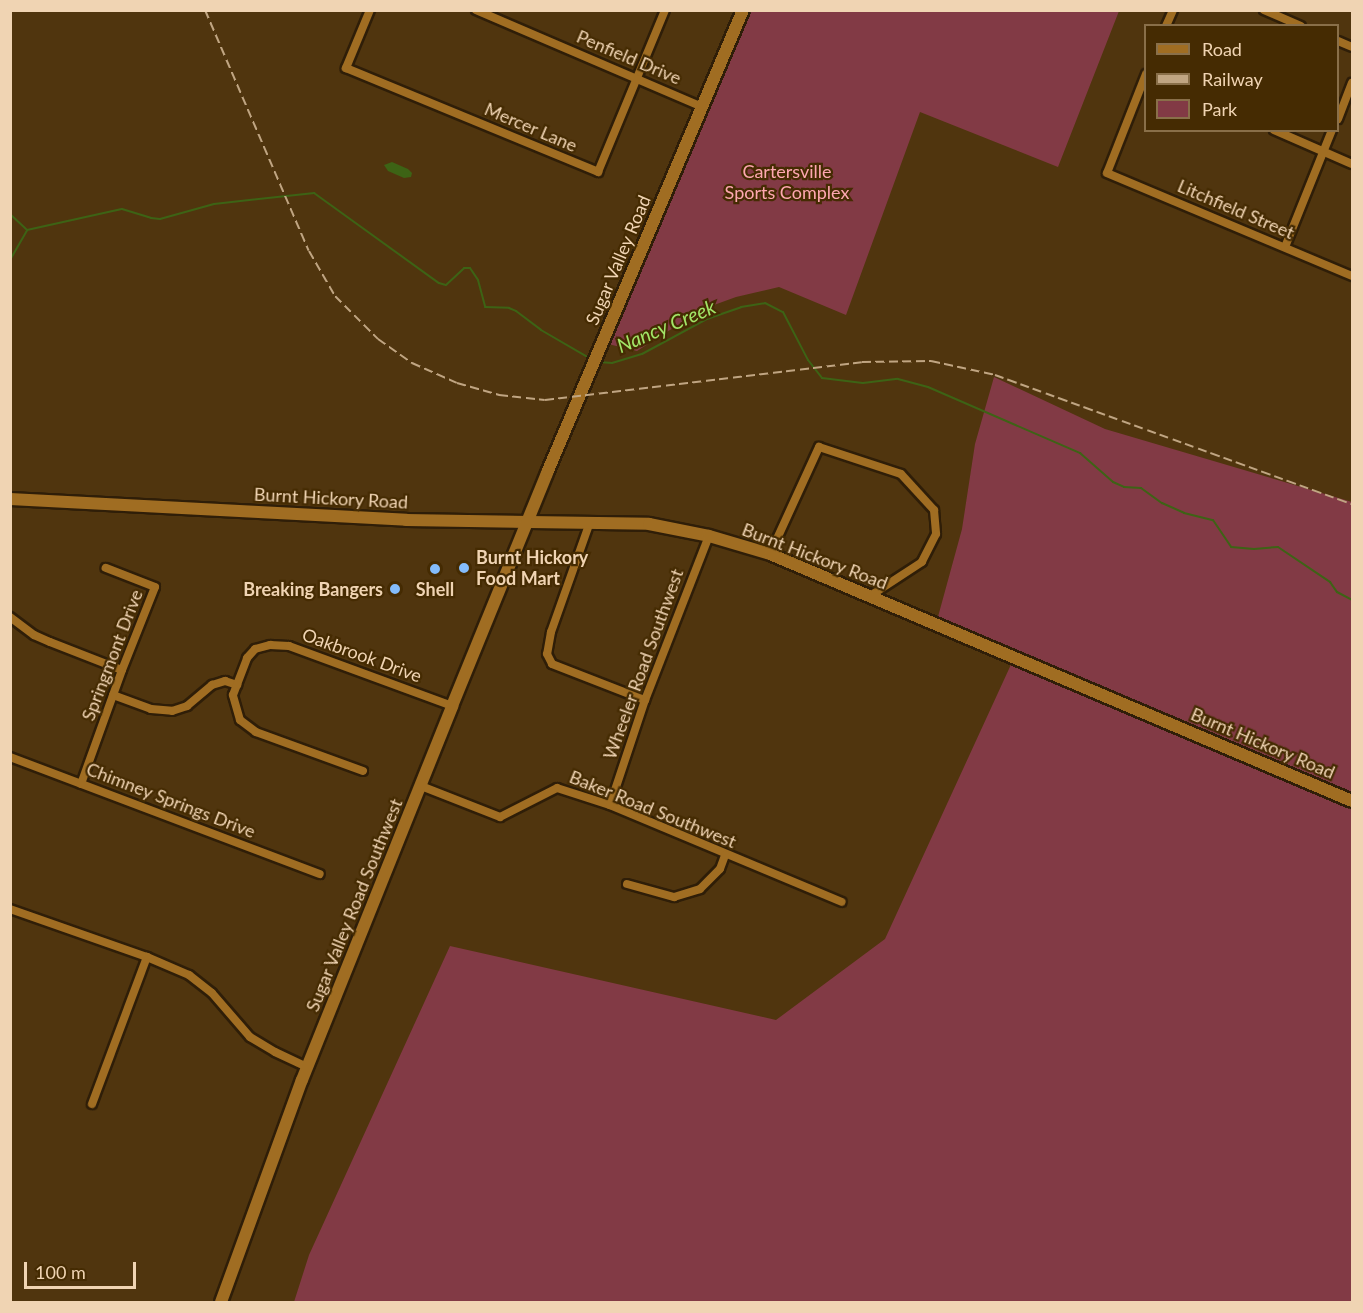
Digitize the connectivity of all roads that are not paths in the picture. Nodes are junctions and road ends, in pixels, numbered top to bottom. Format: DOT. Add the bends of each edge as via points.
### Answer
graph roads {
  1 [pos="370,10"];
  2 [pos="476,10"];
  3 [pos="665,10"];
  4 [pos="743,10"];
  5 [pos="1173,10"];
  6 [pos="1264,10"];
  7 [pos="1167,24"];
  8 [pos="1296,24"];
  9 [pos="1339,41"];
  10 [pos="1353,47"];
  11 [pos="637,78"];
  12 [pos="1144,78"];
  13 [pos="1353,83"];
  14 [pos="702,106"];
  15 [pos="1339,117"];
  16 [pos="1279,132"];
  17 [pos="1331,132"];
  18 [pos="1324,152"];
  19 [pos="1353,164"];
  20 [pos="1285,248"];
  21 [pos="1353,276"];
  22 [pos="10,499"];
  23 [pos="590,522"];
  24 [pos="526,524"];
  25 [pos="709,536"];
  26 [pos="770,554"];
  27 [pos="106,568"];
  28 [pos="870,596"];
  29 [pos="10,617"];
  30 [pos="122,670"];
  31 [pos="237,685"];
  32 [pos="113,695"];
  33 [pos="645,699"];
  34 [pos="452,706"];
  35 [pos="10,758"];
  36 [pos="363,771"];
  37 [pos="81,783"];
  38 [pos="421,786"];
  39 [pos="1353,801"];
  40 [pos="610,805"];
  41 [pos="725,855"];
  42 [pos="320,874"];
  43 [pos="627,884"];
  44 [pos="842,902"];
  45 [pos="10,909"];
  46 [pos="147,957"];
  47 [pos="308,1067"];
  48 [pos="92,1104"];
  49 [pos="221,1302"];
  1 -- 11 [label="street, Mercer Lane" via="346,68 598,172"];
  2 -- 11 [label="street, Penfield Drive"];
  3 -- 11 [label="street, Mercer Lane"];
  4 -- 14 [label="street, Sugar Valley Road"];
  5 -- 7 [label="street"];
  6 -- 8 [label="street"];
  9 -- 10 [label="street"];
  11 -- 14 [label="street, Penfield Drive"];
  12 -- 20 [label="street, Litchfield Street" via="1107,173"];
  13 -- 15 [label="street"];
  14 -- 24 [label="street, Sugar Valley Road"];
  16 -- 18 [label="street"];
  17 -- 18 [label="street"];
  18 -- 19 [label="street"];
  18 -- 20 [label="street"];
  20 -- 21 [label="street, Litchfield Street"];
  22 -- 24 [label="street, Burnt Hickory Road"];
  23 -- 24 [label="street, Burnt Hickory Road"];
  23 -- 25 [label="street, Burnt Hickory Road" via="649,524"];
  23 -- 33 [label="street" via="547,654 552,664"];
  24 -- 34 [label="street, Sugar Valley Road Southwest"];
  25 -- 26 [label="street, Burnt Hickory Road"];
  25 -- 33 [label="street, Wheeler Road Southwest"];
  26 -- 28 [label="street, Burnt Hickory Road"];
  26 -- 28 [label="street" via="819,447 901,474 934,510 936,534 922,562"];
  27 -- 30 [label="street, Springmont Drive" via="155,587"];
  28 -- 39 [label="street, Burnt Hickory Road"];
  29 -- 30 [label="street" via="34,635"];
  30 -- 32 [label="street, Springmont Drive"];
  31 -- 32 [label="street" via="225,681 212,685 187,706 172,711 151,709"];
  31 -- 34 [label="street, Oakbrook Drive" via="247,658 255,649 277,644"];
  31 -- 36 [label="street, Oakbrook Drive" via="234,705 247,727"];
  32 -- 37 [label="street, Springmont Drive"];
  33 -- 40 [label="street, Wheeler Road Southwest"];
  34 -- 38 [label="street, Sugar Valley Road Southwest"];
  35 -- 37 [label="street, Chimney Springs Drive"];
  37 -- 42 [label="street, Chimney Springs Drive"];
  38 -- 40 [label="street, Baker Road Southwest" via="500,817 557,788"];
  38 -- 47 [label="street, Sugar Valley Road Southwest"];
  40 -- 41 [label="street, Baker Road Southwest"];
  41 -- 43 [label="street" via="720,869 700,889 674,897"];
  41 -- 44 [label="street, Baker Road Southwest"];
  45 -- 46 [label="street"];
  46 -- 47 [label="street" via="202,983 250,1037"];
  46 -- 48 [label="street"];
  47 -- 49 [label="street, Sugar Valley Road Southwest"];
}
